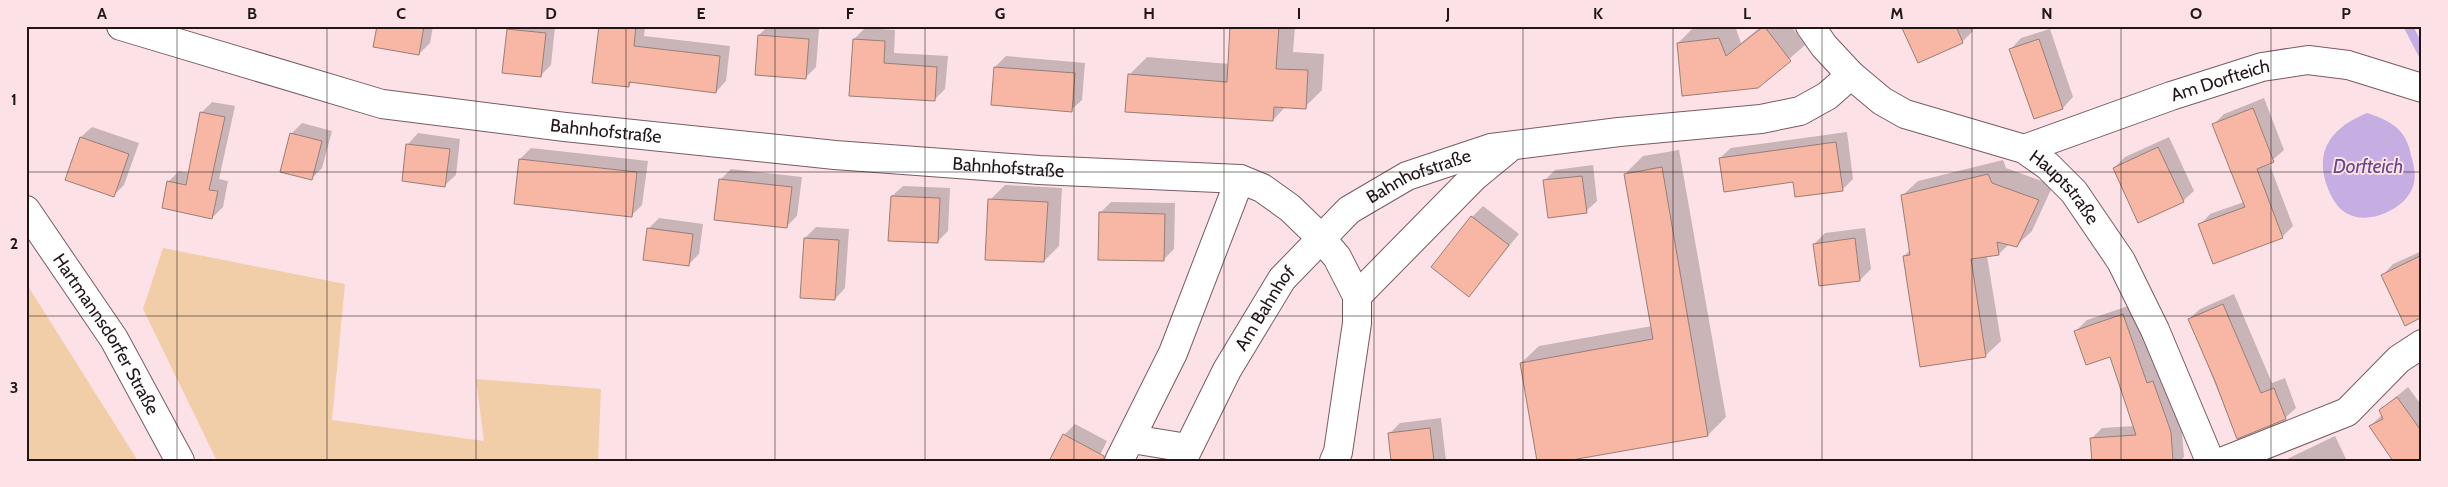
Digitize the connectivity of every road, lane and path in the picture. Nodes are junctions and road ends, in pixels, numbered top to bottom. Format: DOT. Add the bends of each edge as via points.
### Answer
graph roads {
  1 [pos="121,26"];
  2 [pos="1810,26"];
  3 [pos="1851,75"];
  4 [pos="2422,88"];
  5 [pos="1513,145"];
  6 [pos="2024,149"];
  7 [pos="1240,179"];
  8 [pos="26,210"];
  9 [pos="1320,237"];
  10 [pos="1357,296"];
  11 [pos="2422,344"];
  12 [pos="1126,450"];
  13 [pos="1185,455"];
  14 [pos="180,461"];
  15 [pos="1334,461"];
  16 [pos="2210,461"];
  17 [pos="2224,461"];
  1 -- 7 [label="street, Bahnhofstraße" via="382,104 835,155 1039,170"];
  2 -- 3 [label="street, Hauptstraße"];
  3 -- 5 [label="street, Bahnhofstraße" via="1827,96 1800,111 1761,119"];
  3 -- 6 [label="street, Hauptstraße" via="1882,101 1905,114"];
  4 -- 6 [label="street, Am Dorfteich" via="2348,65 2308,60 2262,67"];
  5 -- 9 [label="street, Bahnhofstraße" via="1491,148 1407,176 1349,210"];
  5 -- 10 [label="street" via="1474,177"];
  6 -- 16 [label="street, Hauptstraße" via="2048,166 2074,192 2120,261 2155,330"];
  7 -- 9 [label="street, Bahnhofstraße" via="1262,188 1283,203"];
  7 -- 12 [label="street, Am Bahnhof" via="1173,353"];
  8 -- 14 [label="street, Hartmannsdorfer Straße" via="114,339"];
  9 -- 10 [label="street" via="1338,257"];
  9 -- 13 [label="street, Am Bahnhof" via="1282,279 1227,370"];
  10 -- 15 [label="street" via="1357,323"];
  11 -- 17 [label="street" via="2399,359 2347,412"];
  12 -- 13 [label="street, Am Bahnhof"];
}
